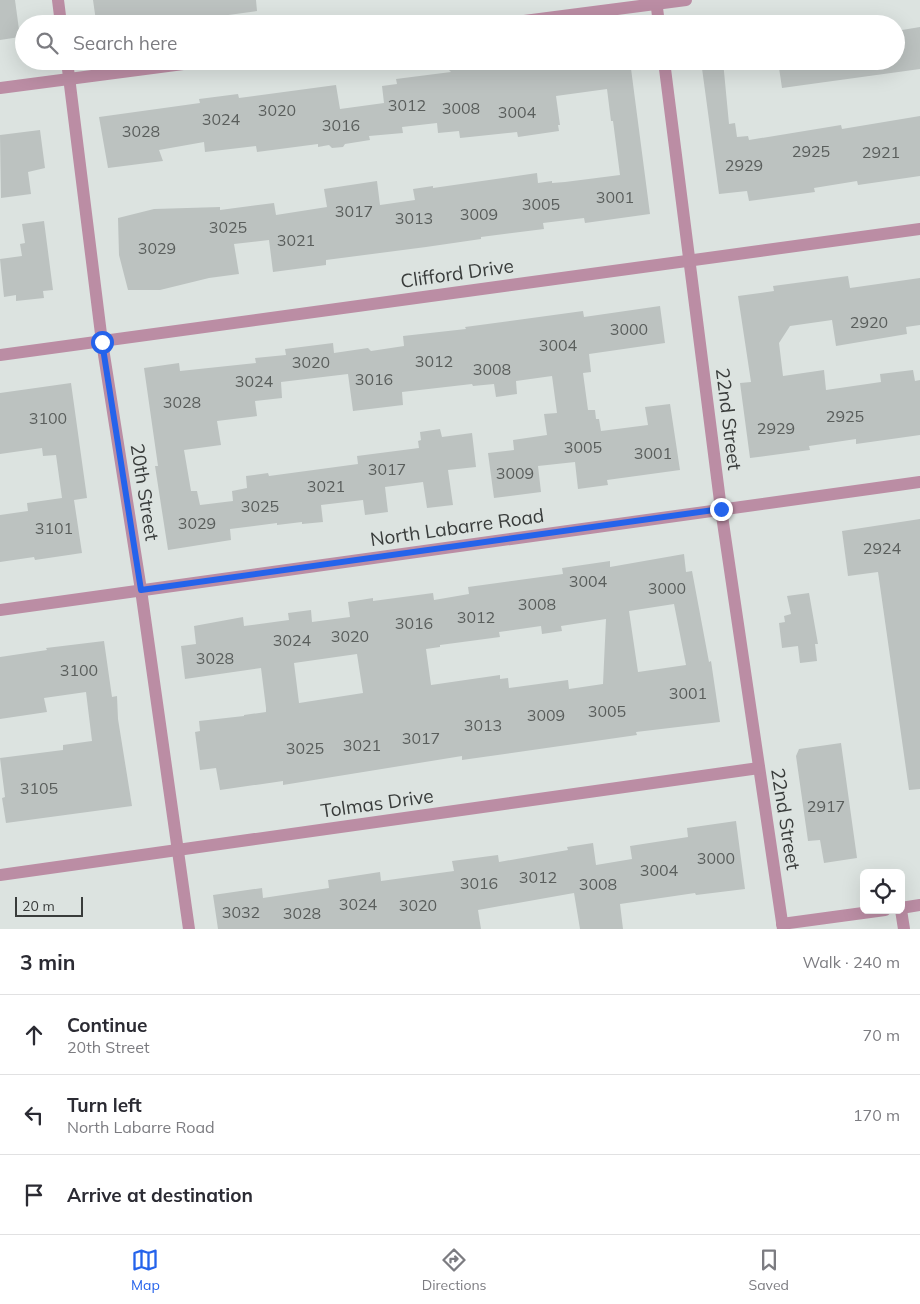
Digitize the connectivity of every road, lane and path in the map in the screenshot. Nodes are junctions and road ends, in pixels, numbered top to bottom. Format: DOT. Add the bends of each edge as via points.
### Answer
graph roads {
  1 [pos="58,0"];
  2 [pos="686,0"];
  3 [pos="656,2"];
  4 [pos="60,15"];
  5 [pos="564,15"];
  6 [pos="658,15"];
  7 [pos="68,70"];
  8 [pos="138,70"];
  9 [pos="665,70"];
  10 [pos="69,79"];
  11 [pos="0,88"];
  12 [pos="920,229"];
  13 [pos="690,260"];
  14 [pos="102,342"];
  15 [pos="0,356"];
  16 [pos="920,482"];
  17 [pos="721,509"];
  18 [pos="141,590"];
  19 [pos="0,610"];
  20 [pos="759,768"];
  21 [pos="178,850"];
  22 [pos="0,875"];
  23 [pos="920,905"];
  24 [pos="905,908"];
  25 [pos="861,914"];
  26 [pos="902,914"];
  27 [pos="783,927"];
  28 [pos="189,929"];
  29 [pos="904,929"];
  1 -- 4 [label="street"];
  2 -- 3 [label="street"];
  3 -- 5 [label="street"];
  3 -- 6 [label="street"];
  7 -- 10 [label="street, 20th Street"];
  8 -- 10 [label="street"];
  9 -- 13 [label="street, 22nd Street"];
  10 -- 11 [label="street"];
  10 -- 14 [label="street, 20th Street"];
  12 -- 13 [label="street, Clifford Drive"];
  13 -- 14 [label="street, Clifford Drive"];
  13 -- 17 [label="street, 22nd Street"];
  14 -- 15 [label="street, Clifford Drive"];
  14 -- 18 [label="street, 20th Street"];
  16 -- 17 [label="street, North Labarre Road"];
  17 -- 18 [label="street, North Labarre Road"];
  17 -- 20 [label="street, 22nd Street"];
  18 -- 19 [label="street, North Labarre Road"];
  18 -- 21 [label="street, 20th Street"];
  20 -- 21 [label="street, Tolmas Drive"];
  20 -- 27 [label="street, 22nd Street"];
  21 -- 22 [label="street, Tolmas Drive"];
  21 -- 28 [label="street, 20th Street"];
  23 -- 24 [label="street"];
  25 -- 27 [label="street"];
  26 -- 29 [label="street"];
}
